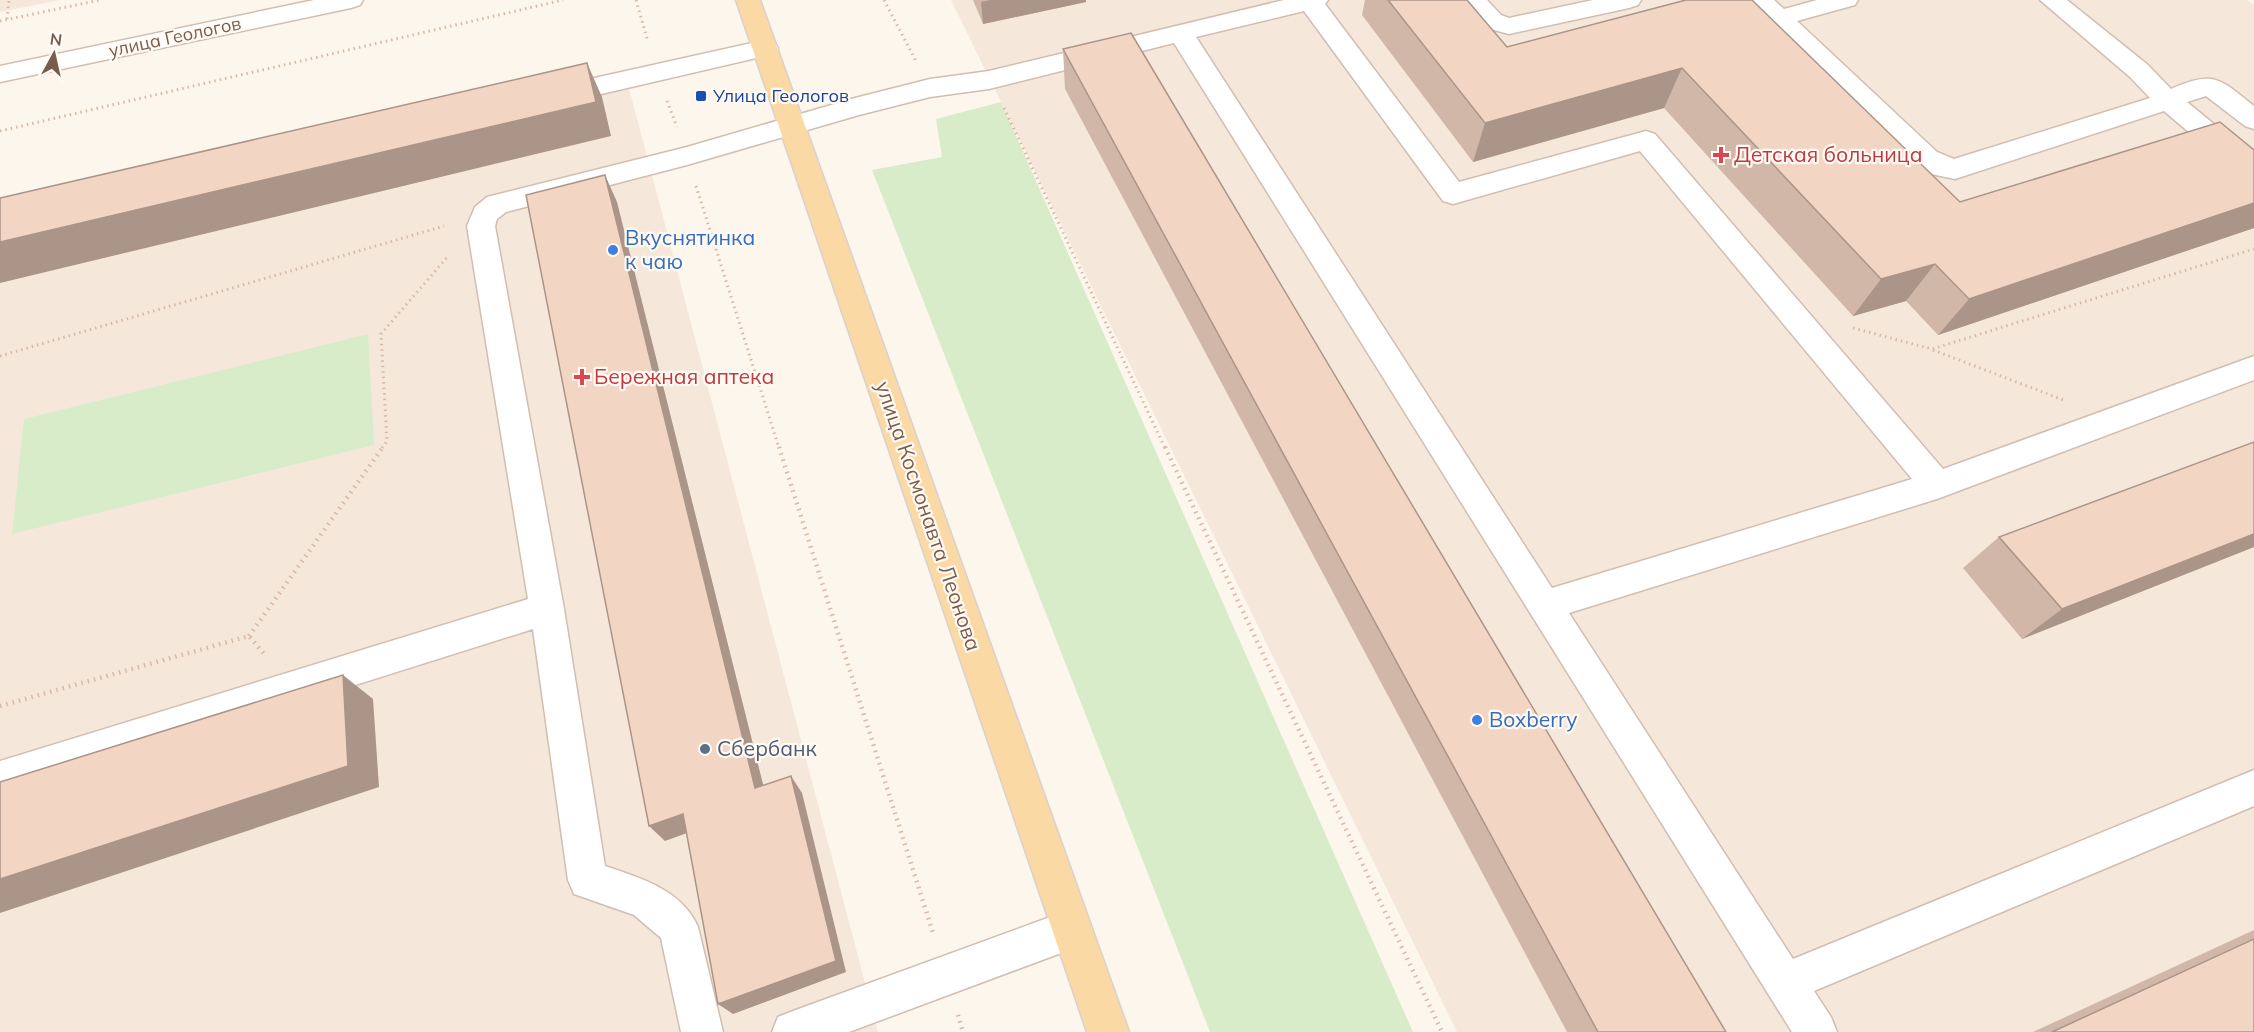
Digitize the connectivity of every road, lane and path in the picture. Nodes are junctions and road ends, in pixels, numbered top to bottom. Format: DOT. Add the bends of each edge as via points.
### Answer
graph roads {
  1 [pos="9,0"];
  2 [pos="100,0"];
  3 [pos="351,0"];
  4 [pos="563,0"];
  5 [pos="636,0"];
  6 [pos="748,0"];
  7 [pos="884,0"];
  8 [pos="1474,0"];
  9 [pos="1629,0"];
  10 [pos="1846,0"];
  11 [pos="2052,0"];
  12 [pos="1313,1"];
  13 [pos="1770,9"];
  14 [pos="7,19"];
  15 [pos="0,21"];
  16 [pos="1181,34"];
  17 [pos="765,48"];
  18 [pos="657,73"];
  19 [pos="0,74"];
  20 [pos="930,88"];
  21 [pos="536,101"];
  22 [pos="2168,101"];
  23 [pos="1001,102"];
  24 [pos="2254,120"];
  25 [pos="792,127"];
  26 [pos="0,131"];
  27 [pos="687,156"];
  28 [pos="2254,172"];
  29 [pos="485,214"];
  30 [pos="2254,249"];
  31 [pos="1791,312"];
  32 [pos="1932,349"];
  33 [pos="0,356"];
  34 [pos="2254,368"];
  35 [pos="2115,420"];
  36 [pos="1937,485"];
  37 [pos="1543,606"];
  38 [pos="547,609"];
  39 [pos="249,636"];
  40 [pos="293,688"];
  41 [pos="0,706"];
  42 [pos="0,779"];
  43 [pos="2254,788"];
  44 [pos="1072,929"];
  45 [pos="947,976"];
  46 [pos="1785,983"];
  47 [pos="702,1032"];
  48 [pos="793,1032"];
  49 [pos="963,1032"];
  50 [pos="1108,1032"];
  51 [pos="1442,1032"];
  52 [pos="1816,1032"];
  1 -- 14 [label="path"];
  2 -- 14 [label="path"];
  3 -- 19 [label="street, улица Геологов"];
  4 -- 26 [label="path"];
  5 -- 18 [label="path"];
  6 -- 17 [label="main road, улица Космонавта Леонова"];
  7 -- 20 [label="path"];
  8 -- 9 [label="street" via="1492,21 1509,26"];
  10 -- 13 [label="street"];
  11 -- 22 [label="street" via="2139,71"];
  12 -- 16 [label="street"];
  12 -- 31 [label="street" via="1453,194 1646,140"];
  13 -- 22 [label="street" via="1927,159 1941,167 1954,169"];
  14 -- 15 [label="path"];
  16 -- 20 [label="street" via="989,80"];
  16 -- 37 [label="street"];
  17 -- 18 [label="street"];
  17 -- 25 [label="main road, улица Космонавта Леонова"];
  18 -- 21 [label="street"];
  18 -- 27 [label="path"];
  20 -- 25 [label="street"];
  22 -- 24 [label="street" via="2211,86"];
  22 -- 28 [label="street"];
  23 -- 51 [label="path"];
  25 -- 27 [label="street"];
  25 -- 44 [label="main road, улица Космонавта Леонова"];
  27 -- 29 [label="street" via="497,204"];
  27 -- 45 [label="path"];
  29 -- 33 [label="path"];
  29 -- 38 [label="street" via="481,226"];
  29 -- 39 [label="path" via="381,334 387,441"];
  30 -- 32 [label="path"];
  31 -- 32 [label="path"];
  31 -- 36 [label="street"];
  32 -- 35 [label="path"];
  34 -- 35 [label="street"];
  35 -- 36 [label="street"];
  36 -- 37 [label="street"];
  37 -- 46 [label="street"];
  38 -- 40 [label="street"];
  38 -- 47 [label="street" via="588,880 646,900 678,927"];
  39 -- 40 [label="path"];
  39 -- 41 [label="path"];
  40 -- 42 [label="street"];
  43 -- 46 [label="street"];
  44 -- 45 [label="street"];
  44 -- 50 [label="main road, улица Космонавта Леонова"];
  45 -- 48 [label="street"];
  45 -- 49 [label="path"];
  46 -- 52 [label="street"];
}
